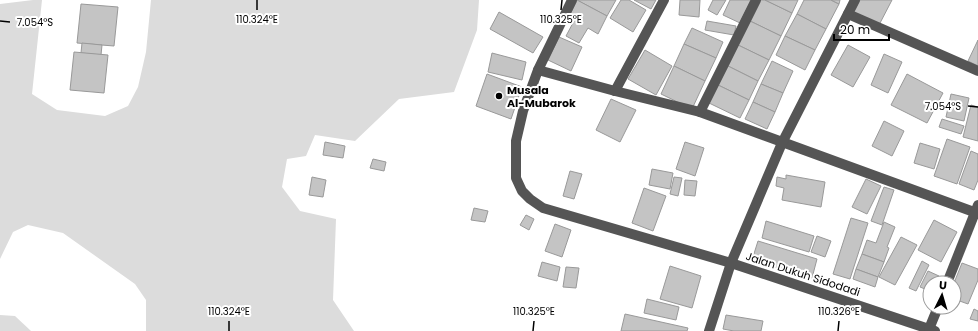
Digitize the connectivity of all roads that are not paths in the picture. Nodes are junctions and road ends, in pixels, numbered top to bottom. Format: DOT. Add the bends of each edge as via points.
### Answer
graph roads {
  1 [pos="572,0"];
  2 [pos="664,0"];
  3 [pos="756,0"];
  4 [pos="855,0"];
  5 [pos="848,14"];
  6 [pos="538,70"];
  7 [pos="978,71"];
  8 [pos="615,91"];
  9 [pos="700,112"];
  10 [pos="782,143"];
  11 [pos="976,208"];
  12 [pos="730,263"];
  13 [pos="950,275"];
  14 [pos="936,315"];
  15 [pos="932,330"];
  16 [pos="709,331"];
  1 -- 6 [label="street, Jalan Dukuh Sidodadi"];
  2 -- 8 [label="street"];
  3 -- 9 [label="street"];
  4 -- 5 [label="street"];
  5 -- 7 [label="street"];
  5 -- 10 [label="street"];
  6 -- 8 [label="street"];
  6 -- 12 [label="street, Jalan Dukuh Sidodadi" via="523,111 516,141 516,178 522,192 543,208"];
  8 -- 9 [label="street"];
  9 -- 10 [label="street"];
  10 -- 11 [label="street"];
  10 -- 12 [label="street"];
  11 -- 13 [label="street"];
  12 -- 15 [label="street, Jalan Dukuh Sidodadi"];
  12 -- 16 [label="street, Jalan Dukuh Sidodadi"];
  14 -- 15 [label="street"];
}
